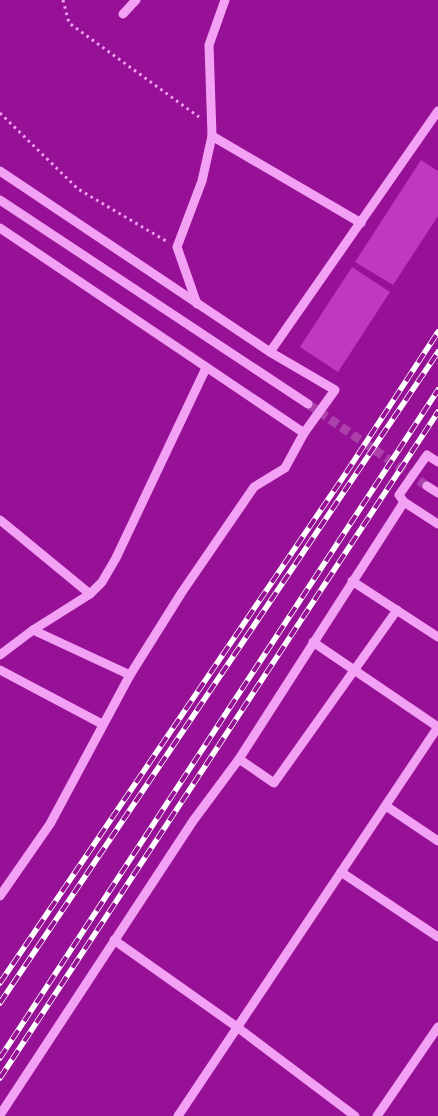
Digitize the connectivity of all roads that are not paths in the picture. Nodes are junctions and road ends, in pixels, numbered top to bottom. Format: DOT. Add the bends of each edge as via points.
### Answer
graph roads {
  1 [pos="136,0"];
  2 [pos="225,0"];
  3 [pos="124,14"];
  4 [pos="438,111"];
  5 [pos="212,131"];
  6 [pos="0,171"];
  7 [pos="0,200"];
  8 [pos="361,223"];
  9 [pos="0,228"];
  10 [pos="197,304"];
  11 [pos="270,352"];
  12 [pos="206,368"];
  13 [pos="308,404"];
  14 [pos="304,433"];
  15 [pos="438,462"];
  16 [pos="427,486"];
  17 [pos="438,493"];
  18 [pos="404,502"];
  19 [pos="0,520"];
  20 [pos="438,524"];
  21 [pos="352,581"];
  22 [pos="90,594"];
  23 [pos="397,610"];
  24 [pos="33,630"];
  25 [pos="438,637"];
  26 [pos="313,642"];
  27 [pos="0,655"];
  28 [pos="0,670"];
  29 [pos="355,670"];
  30 [pos="130,675"];
  31 [pos="102,724"];
  32 [pos="438,727"];
  33 [pos="239,759"];
  34 [pos="386,806"];
  35 [pos="438,841"];
  36 [pos="341,872"];
  37 [pos="0,896"];
  38 [pos="438,937"];
  39 [pos="114,940"];
  40 [pos="237,1027"];
  41 [pos="438,1027"];
  42 [pos="0,1115"];
  43 [pos="178,1116"];
  44 [pos="355,1116"];
  45 [pos="377,1116"];
  1 -- 3 [label="street"];
  2 -- 5 [label="street" via="209,44"];
  4 -- 8 [label="street"];
  5 -- 8 [label="street"];
  5 -- 10 [label="street" via="202,181 178,247"];
  6 -- 10 [label="street"];
  7 -- 13 [label="street"];
  8 -- 11 [label="street"];
  9 -- 12 [label="street"];
  10 -- 11 [label="street"];
  11 -- 14 [label="street" via="335,390"];
  12 -- 14 [label="street"];
  12 -- 22 [label="street" via="116,558 102,582"];
  14 -- 30 [label="street" via="284,468 254,486"];
  15 -- 18 [label="street" via="427,455 399,495"];
  16 -- 17 [label="street"];
  18 -- 20 [label="street"];
  18 -- 21 [label="street"];
  19 -- 22 [label="street"];
  21 -- 23 [label="street"];
  21 -- 26 [label="street"];
  22 -- 24 [label="street"];
  23 -- 25 [label="street"];
  23 -- 29 [label="street"];
  24 -- 27 [label="street"];
  24 -- 30 [label="street"];
  26 -- 29 [label="street"];
  26 -- 33 [label="street"];
  28 -- 31 [label="street"];
  29 -- 32 [label="street"];
  29 -- 33 [label="street" via="274,783"];
  30 -- 31 [label="street"];
  31 -- 37 [label="street" via="50,824"];
  32 -- 34 [label="street"];
  33 -- 39 [label="street" via="193,821"];
  34 -- 35 [label="street"];
  34 -- 36 [label="street"];
  36 -- 38 [label="street"];
  36 -- 40 [label="street"];
  39 -- 40 [label="street"];
  39 -- 42 [label="street"];
  40 -- 43 [label="street"];
  40 -- 44 [label="street"];
  41 -- 45 [label="street"];
}
